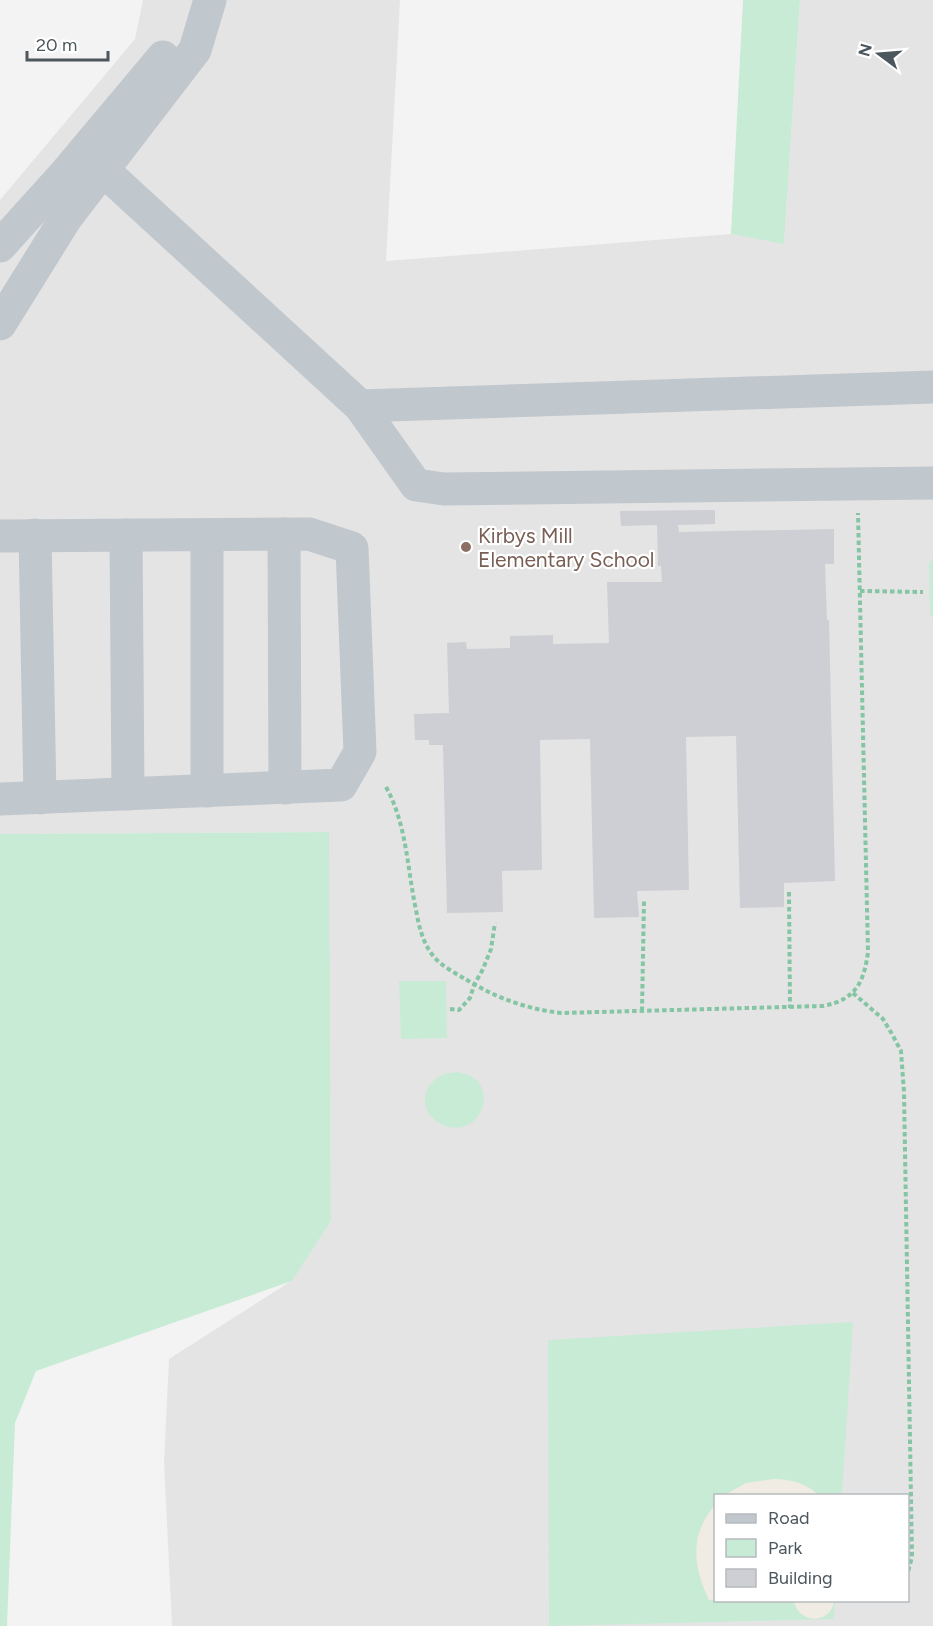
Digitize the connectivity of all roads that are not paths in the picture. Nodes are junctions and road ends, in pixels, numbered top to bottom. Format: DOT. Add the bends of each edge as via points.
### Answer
graph roads {
  1 [pos="198,0"];
  2 [pos="210,0"];
  3 [pos="103,170"];
  4 [pos="0,246"];
  5 [pos="0,324"];
  6 [pos="933,387"];
  7 [pos="360,406"];
  8 [pos="933,483"];
  9 [pos="284,534"];
  10 [pos="126,535"];
  11 [pos="207,535"];
  12 [pos="0,536"];
  13 [pos="35,536"];
  14 [pos="285,788"];
  15 [pos="207,791"];
  16 [pos="128,794"];
  17 [pos="40,798"];
  18 [pos="0,799"];
  1 -- 4 [label="lane" via="185,31"];
  2 -- 3 [label="lane" via="195,50"];
  3 -- 5 [label="lane" via="66,218"];
  3 -- 7 [label="lane"];
  6 -- 7 [label="lane"];
  7 -- 8 [label="lane" via="416,485 444,489"];
  9 -- 11 [label="lane"];
  9 -- 14 [label="lane"];
  9 -- 14 [label="lane" via="309,534 352,548 360,752 341,785"];
  10 -- 11 [label="lane"];
  10 -- 13 [label="lane"];
  10 -- 16 [label="lane"];
  11 -- 15 [label="lane"];
  12 -- 13 [label="lane"];
  13 -- 17 [label="lane"];
  14 -- 15 [label="lane"];
  15 -- 16 [label="lane"];
  16 -- 17 [label="lane"];
  17 -- 18 [label="lane"];
}
